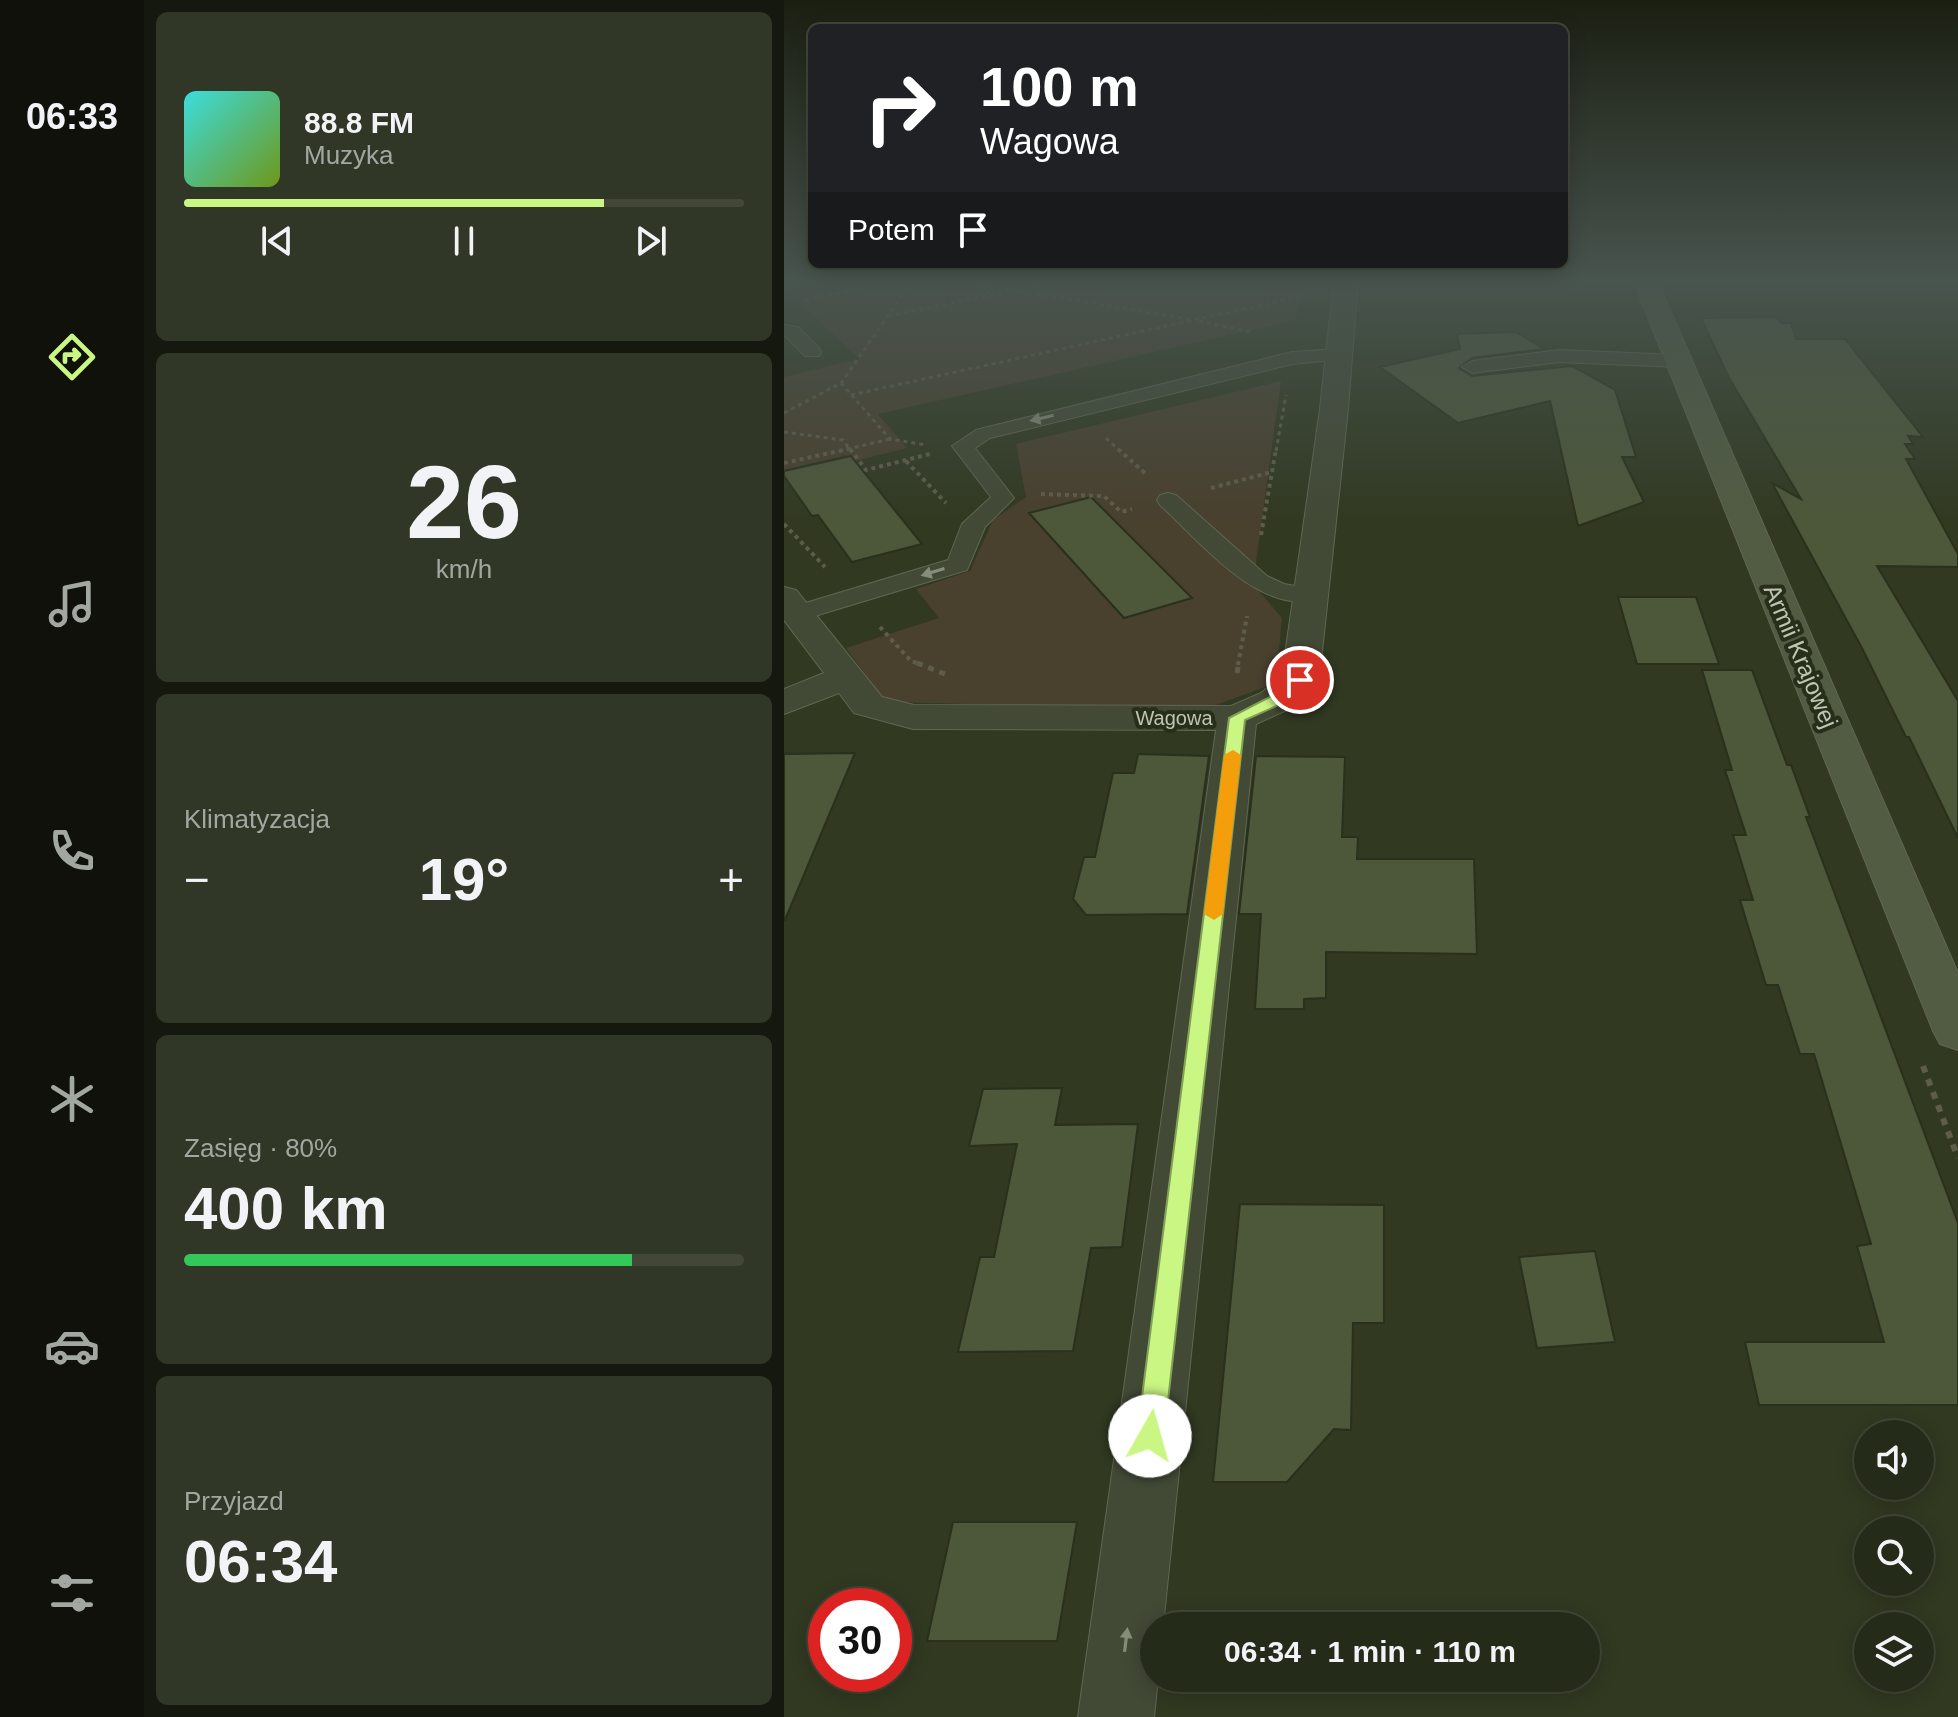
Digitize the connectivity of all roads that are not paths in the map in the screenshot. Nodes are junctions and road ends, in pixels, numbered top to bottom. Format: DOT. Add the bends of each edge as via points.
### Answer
graph roads {
  1 [pos="1262,360"];
  2 [pos="1337,360"];
  3 [pos="1526,360"];
  4 [pos="1614,360"];
  5 [pos="1679,361"];
  6 [pos="1472,367"];
  7 [pos="1171,499"];
  8 [pos="1309,595"];
  9 [pos="791,605"];
  10 [pos="847,677"];
  11 [pos="784,702"];
  12 [pos="1233,718"];
  13 [pos="1958,1031"];
  14 [pos="1116,1717"];
  1 -- 9 [label="lane, one-way" via="983,434 963,446 1003,498 974,524 958,565 853,597"];
  2 -- 8 [label="street, Wagowa"];
  3 -- 6 [label="lane"];
  4 -- 5 [label="lane"];
  5 -- 13 [label="street, Armii Krajowej"];
  7 -- 8 [label="lane" via="1253,576 1278,591"];
  8 -- 12 [label="street, Wagowa" via="1300,680 1275,701"];
  9 -- 10 [label="street, Wagowa"];
  10 -- 11 [label="street"];
  10 -- 12 [label="street, Wagowa" via="868,705 913,717"];
  14 -- 12 [label="street, one-way"];
}
